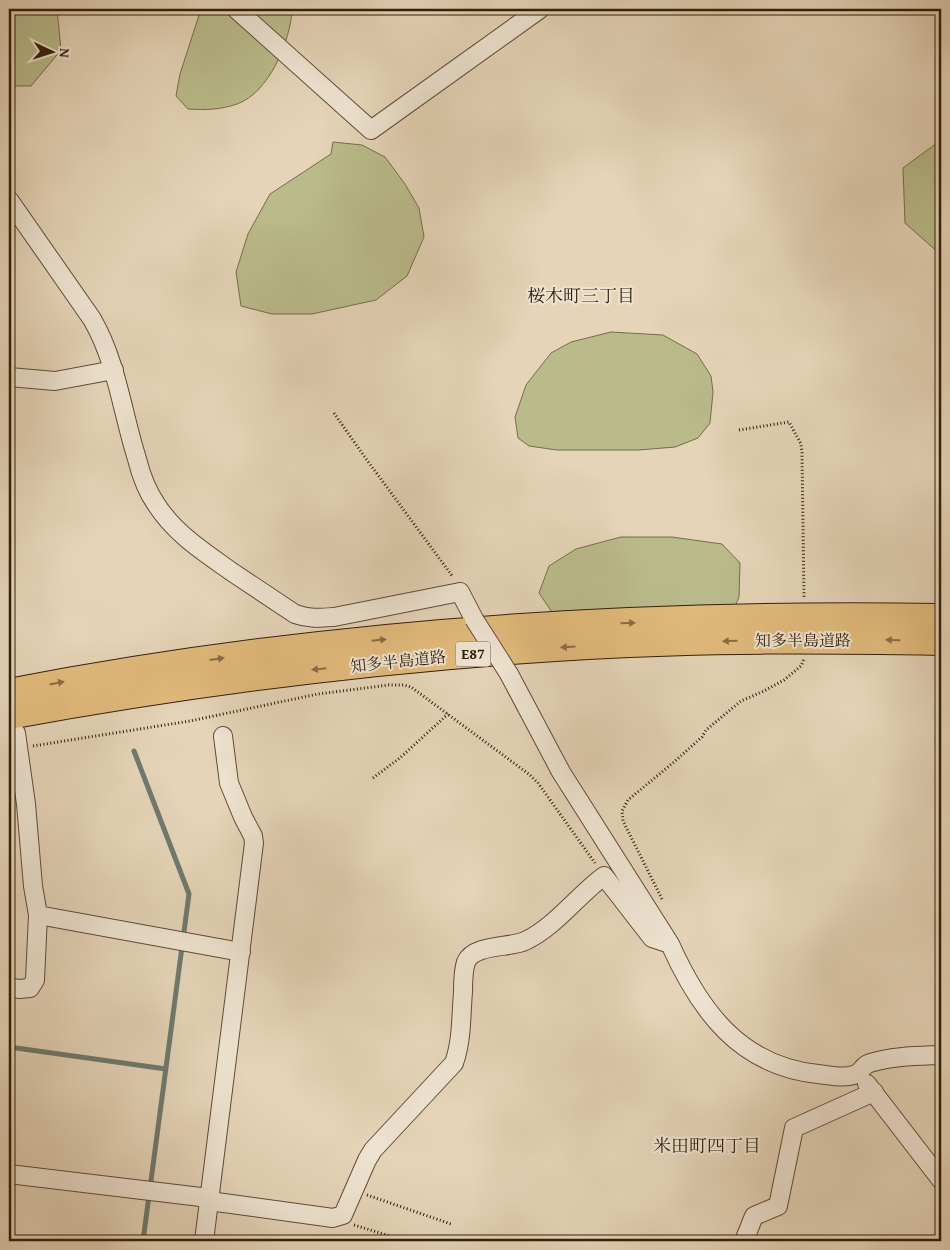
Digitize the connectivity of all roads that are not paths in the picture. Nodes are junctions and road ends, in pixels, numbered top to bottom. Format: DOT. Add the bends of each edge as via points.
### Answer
graph roads {
  1 [pos="236,9"];
  2 [pos="540,9"];
  3 [pos="9,200"];
  4 [pos="114,370"];
  5 [pos="9,377"];
  6 [pos="941,618"];
  7 [pos="941,641"];
  8 [pos="9,693"];
  9 [pos="14,733"];
  10 [pos="223,736"];
  11 [pos="38,915"];
  12 [pos="670,944"];
  13 [pos="241,952"];
  14 [pos="9,987"];
  15 [pos="941,1055"];
  16 [pos="859,1074"];
  17 [pos="874,1092"];
  18 [pos="9,1174"];
  19 [pos="941,1180"];
  20 [pos="209,1200"];
  21 [pos="204,1241"];
  22 [pos="744,1241"];
  1 -- 2 [label="street" via="371,130"];
  3 -- 4 [label="street" via="92,319 103,338"];
  4 -- 5 [label="street" via="55,381"];
  4 -- 12 [label="street, bridge" via="137,460 157,505 177,530 198,548 295,614 314,619 334,617 460,592 509,674 561,772"];
  8 -- 6 [label="highway, 知多半島道路 / E87, one-way" via="93,676 252,654 430,635 752,618"];
  7 -- 9 [label="highway, 知多半島道路 / E87, one-way" via="754,640 589,645 431,657 254,676 96,699"];
  9 -- 11 [label="street" via="26,804"];
  10 -- 13 [label="street" via="230,783 254,843"];
  11 -- 13 [label="street"];
  11 -- 14 [label="street" via="35,980 30,988"];
  12 -- 16 [label="street" via="709,1013 756,1056 798,1072 846,1077"];
  12 -- 20 [label="street" via="652,938 604,876 526,941 479,950 469,957 464,971 454,1063 373,1150 343,1215 333,1218"];
  13 -- 20 [label="street"];
  15 -- 16 [label="street" via="891,1058 867,1064"];
  16 -- 17 [label="street"];
  17 -- 19 [label="street"];
  17 -- 22 [label="street" via="794,1128 778,1206 754,1216"];
  18 -- 20 [label="street"];
  20 -- 21 [label="street"];
}
